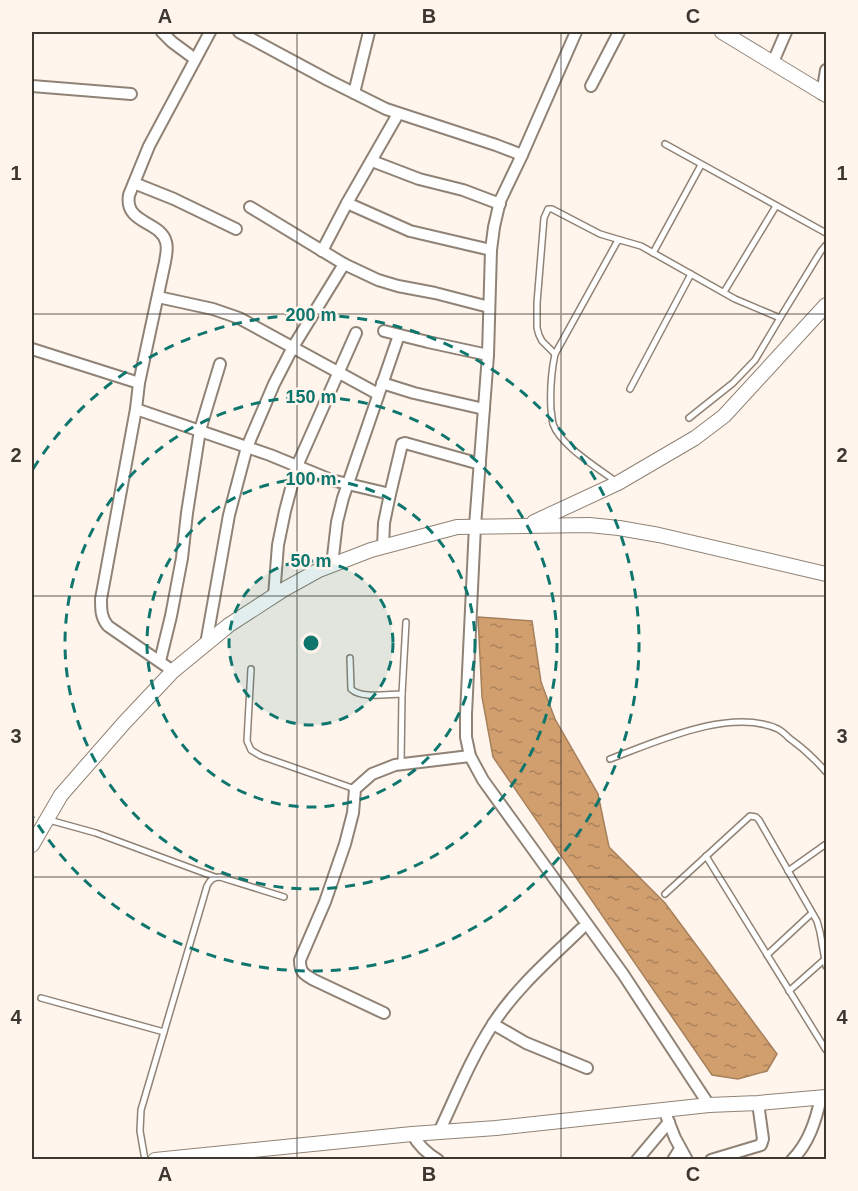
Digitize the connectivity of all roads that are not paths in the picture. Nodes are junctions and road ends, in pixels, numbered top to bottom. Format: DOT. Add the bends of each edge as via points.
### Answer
graph roads {
  1 [pos="162,32"];
  2 [pos="210,32"];
  3 [pos="239,32"];
  4 [pos="369,32"];
  5 [pos="576,32"];
  6 [pos="619,32"];
  7 [pos="786,32"];
  8 [pos="727,33"];
  9 [pos="195,59"];
  10 [pos="773,62"];
  11 [pos="826,70"];
  12 [pos="32,86"];
  13 [pos="591,86"];
  14 [pos="354,93"];
  15 [pos="131,94"];
  16 [pos="824,95"];
  17 [pos="398,114"];
  18 [pos="665,144"];
  19 [pos="522,155"];
  20 [pos="372,161"];
  21 [pos="701,165"];
  22 [pos="134,183"];
  23 [pos="347,203"];
  24 [pos="500,204"];
  25 [pos="776,206"];
  26 [pos="250,207"];
  27 [pos="236,229"];
  28 [pos="826,233"];
  29 [pos="620,240"];
  30 [pos="826,245"];
  31 [pos="490,250"];
  32 [pos="322,251"];
  33 [pos="653,253"];
  34 [pos="344,264"];
  35 [pos="691,274"];
  36 [pos="724,292"];
  37 [pos="158,297"];
  38 [pos="826,305"];
  39 [pos="489,307"];
  40 [pos="780,318"];
  41 [pos="384,331"];
  42 [pos="356,333"];
  43 [pos="399,335"];
  44 [pos="293,347"];
  45 [pos="32,349"];
  46 [pos="555,354"];
  47 [pos="488,355"];
  48 [pos="220,364"];
  49 [pos="338,372"];
  50 [pos="139,383"];
  51 [pos="382,383"];
  52 [pos="630,389"];
  53 [pos="378,394"];
  54 [pos="136,409"];
  55 [pos="484,409"];
  56 [pos="689,418"];
  57 [pos="200,430"];
  58 [pos="247,447"];
  59 [pos="480,464"];
  60 [pos="297,466"];
  61 [pos="618,483"];
  62 [pos="348,484"];
  63 [pos="390,494"];
  64 [pos="528,525"];
  65 [pos="475,526"];
  66 [pos="383,547"];
  67 [pos="332,566"];
  68 [pos="826,574"];
  69 [pos="274,596"];
  70 [pos="406,622"];
  71 [pos="206,644"];
  72 [pos="350,658"];
  73 [pos="160,661"];
  74 [pos="251,669"];
  75 [pos="173,671"];
  76 [pos="402,694"];
  77 [pos="470,756"];
  78 [pos="610,759"];
  79 [pos="401,764"];
  80 [pos="826,772"];
  81 [pos="355,789"];
  82 [pos="46,819"];
  83 [pos="826,844"];
  84 [pos="32,845"];
  85 [pos="706,856"];
  86 [pos="789,871"];
  87 [pos="215,877"];
  88 [pos="664,894"];
  89 [pos="284,897"];
  90 [pos="812,913"];
  91 [pos="580,929"];
  92 [pos="767,955"];
  93 [pos="825,959"];
  94 [pos="826,966"];
  95 [pos="789,991"];
  96 [pos="41,998"];
  97 [pos="384,1012"];
  98 [pos="493,1024"];
  99 [pos="164,1032"];
  100 [pos="826,1050"];
  101 [pos="587,1068"];
  102 [pos="824,1097"];
  103 [pos="758,1103"];
  104 [pos="709,1105"];
  105 [pos="666,1116"];
  106 [pos="439,1132"];
  107 [pos="412,1134"];
  108 [pos="680,1149"];
  109 [pos="718,1158"];
  110 [pos="145,1160"];
  111 [pos="155,1160"];
  112 [pos="438,1160"];
  113 [pos="636,1160"];
  114 [pos="673,1160"];
  115 [pos="687,1160"];
  116 [pos="792,1160"];
  1 -- 9 [label="street"];
  2 -- 9 [label="street"];
  3 -- 14 [label="street"];
  4 -- 14 [label="street"];
  5 -- 19 [label="street"];
  6 -- 13 [label="street"];
  7 -- 10 [label="street"];
  8 -- 10 [label="street"];
  9 -- 22 [label="street"];
  10 -- 16 [label="street"];
  11 -- 16 [label="street"];
  12 -- 15 [label="street"];
  14 -- 17 [label="street"];
  17 -- 19 [label="street"];
  17 -- 20 [label="street"];
  18 -- 21 [label="lane"];
  19 -- 24 [label="street"];
  20 -- 23 [label="street"];
  20 -- 24 [label="street"];
  21 -- 25 [label="lane"];
  21 -- 33 [label="lane"];
  22 -- 27 [label="street"];
  22 -- 37 [label="street" via="128,201 130,208 166,240"];
  23 -- 31 [label="street" via="419,234"];
  23 -- 32 [label="street"];
  24 -- 31 [label="street"];
  25 -- 28 [label="lane"];
  25 -- 36 [label="lane"];
  26 -- 32 [label="street"];
  29 -- 33 [label="lane"];
  29 -- 46 [label="lane"];
  29 -- 46 [label="lane" via="552,209 545,213 537,328 542,341"];
  30 -- 40 [label="lane"];
  31 -- 39 [label="street"];
  32 -- 34 [label="street"];
  33 -- 35 [label="lane"];
  34 -- 39 [label="street" via="398,286"];
  34 -- 44 [label="street"];
  35 -- 36 [label="lane"];
  35 -- 52 [label="lane"];
  36 -- 40 [label="lane"];
  37 -- 44 [label="street" via="229,314"];
  37 -- 50 [label="street"];
  38 -- 61 [label="street" via="724,416 695,438"];
  39 -- 47 [label="street"];
  40 -- 56 [label="lane" via="755,360"];
  41 -- 43 [label="street"];
  42 -- 49 [label="street"];
  43 -- 47 [label="street"];
  43 -- 51 [label="street"];
  44 -- 49 [label="street"];
  44 -- 58 [label="street"];
  45 -- 50 [label="street"];
  46 -- 61 [label="lane" via="550,392 553,424 569,445"];
  47 -- 55 [label="street"];
  48 -- 57 [label="street"];
  49 -- 53 [label="street"];
  49 -- 60 [label="street"];
  50 -- 54 [label="street"];
  51 -- 53 [label="street"];
  51 -- 55 [label="street"];
  53 -- 62 [label="street"];
  54 -- 57 [label="street"];
  54 -- 73 [label="street" via="100,611 108,626"];
  55 -- 59 [label="street"];
  57 -- 58 [label="street"];
  57 -- 73 [label="street" via="182,558"];
  58 -- 60 [label="street"];
  58 -- 71 [label="street" via="229,516"];
  59 -- 63 [label="street" via="402,444"];
  59 -- 65 [label="street"];
  60 -- 62 [label="street"];
  60 -- 69 [label="street" via="278,545"];
  61 -- 64 [label="street"];
  62 -- 63 [label="street"];
  62 -- 67 [label="street" via="337,522"];
  63 -- 66 [label="street"];
  64 -- 65 [label="street"];
  64 -- 68 [label="street" via="619,528"];
  65 -- 66 [label="street" via="457,527"];
  65 -- 77 [label="street" via="466,704"];
  66 -- 67 [label="street"];
  67 -- 69 [label="street"];
  69 -- 71 [label="street"];
  70 -- 76 [label="lane"];
  71 -- 75 [label="street"];
  72 -- 76 [label="lane" via="354,692"];
  73 -- 75 [label="street"];
  74 -- 81 [label="lane" via="247,741 251,750"];
  75 -- 82 [label="street" via="79,774"];
  76 -- 79 [label="lane"];
  77 -- 79 [label="street"];
  77 -- 104 [label="street" via="483,780 623,974"];
  78 -- 80 [label="lane" via="676,734 740,722 779,730 810,753"];
  79 -- 81 [label="street" via="372,774"];
  81 -- 97 [label="street" via="347,836 300,969 314,980"];
  82 -- 84 [label="street"];
  82 -- 87 [label="lane"];
  83 -- 86 [label="lane"];
  85 -- 86 [label="lane" via="754,816"];
  85 -- 88 [label="lane"];
  85 -- 92 [label="lane"];
  86 -- 90 [label="lane"];
  87 -- 89 [label="lane"];
  87 -- 99 [label="lane" via="207,886"];
  90 -- 92 [label="lane"];
  90 -- 93 [label="lane"];
  91 -- 98 [label="street" via="517,993"];
  92 -- 95 [label="lane"];
  93 -- 94 [label="lane"];
  93 -- 95 [label="lane"];
  95 -- 100 [label="lane"];
  96 -- 99 [label="lane"];
  98 -- 101 [label="street" via="526,1043"];
  98 -- 106 [label="street"];
  99 -- 110 [label="lane" via="141,1110"];
  102 -- 103 [label="street"];
  102 -- 116 [label="street" via="804,1144"];
  103 -- 104 [label="street"];
  103 -- 109 [label="street" via="764,1139 761,1145"];
  104 -- 105 [label="street"];
  105 -- 106 [label="street"];
  105 -- 108 [label="street"];
  105 -- 113 [label="street"];
  106 -- 107 [label="street"];
  107 -- 111 [label="street"];
  107 -- 112 [label="street" via="424,1151"];
  108 -- 114 [label="street"];
  108 -- 115 [label="street"];
}
